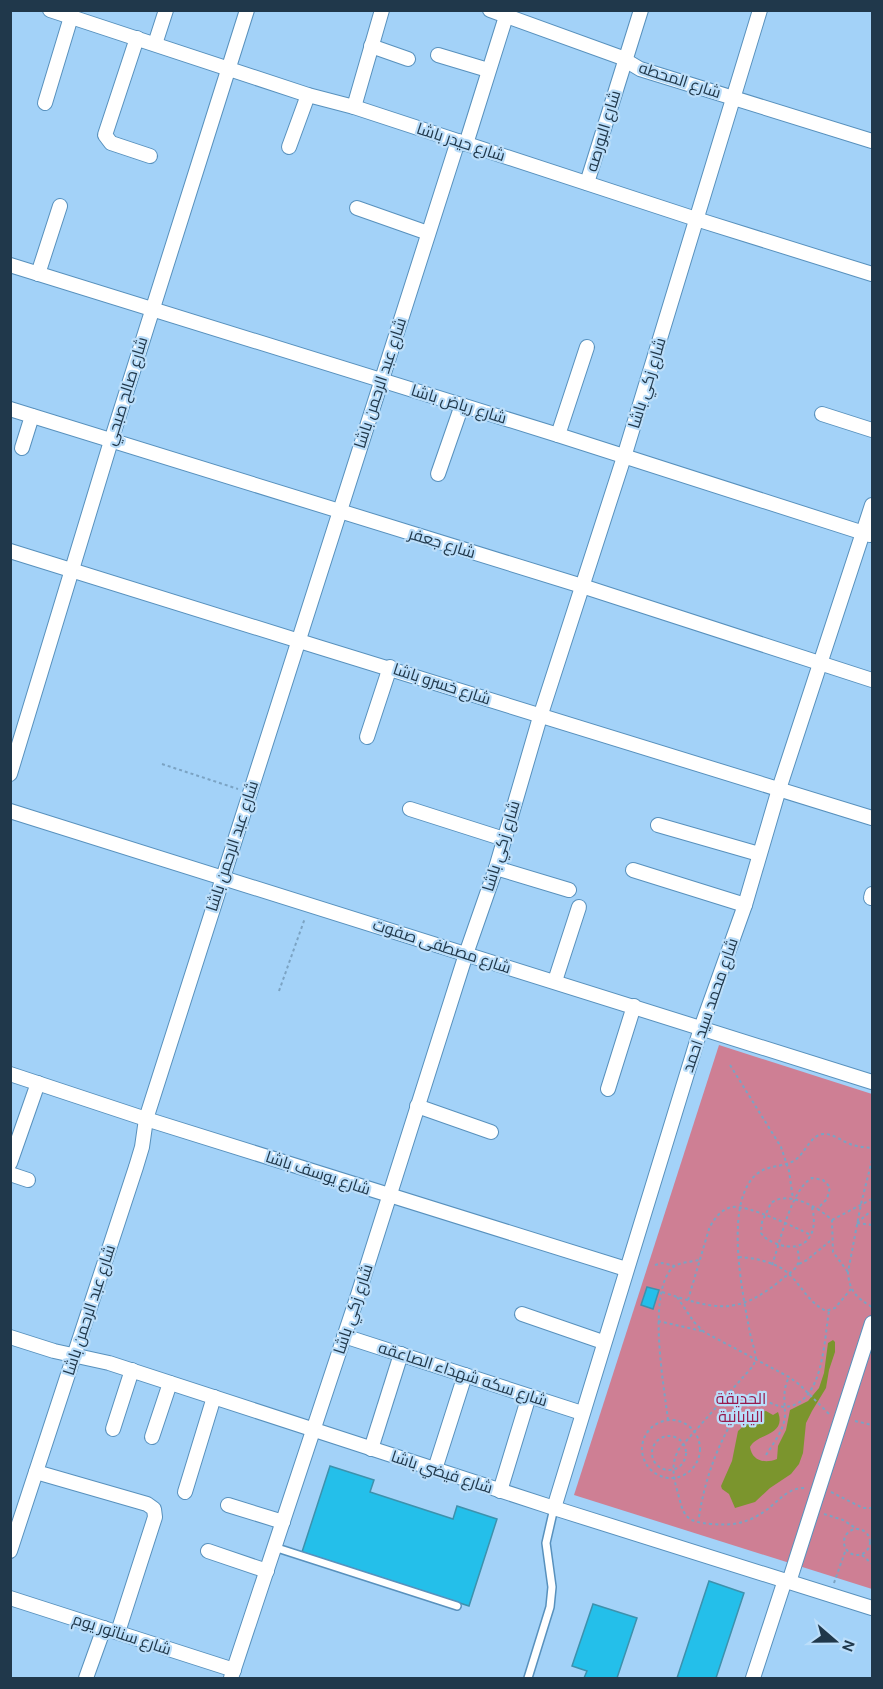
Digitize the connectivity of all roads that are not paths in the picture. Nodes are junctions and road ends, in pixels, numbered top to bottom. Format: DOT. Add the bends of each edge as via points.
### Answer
graph roads {
  1 [pos="50,10"];
  2 [pos="166,10"];
  3 [pos="247,10"];
  4 [pos="382,10"];
  5 [pos="490,10"];
  6 [pos="641,10"];
  7 [pos="760,10"];
  8 [pos="508,13"];
  9 [pos="71,17"];
  10 [pos="137,38"];
  11 [pos="155,44"];
  12 [pos="371,46"];
  13 [pos="438,55"];
  14 [pos="408,59"];
  15 [pos="626,60"];
  16 [pos="228,69"];
  17 [pos="488,70"];
  18 [pos="308,95"];
  19 [pos="733,98"];
  20 [pos="45,103"];
  21 [pos="354,107"];
  22 [pos="873,141"];
  23 [pos="462,142"];
  24 [pos="289,147"];
  25 [pos="150,156"];
  26 [pos="587,183"];
  27 [pos="60,206"];
  28 [pos="357,208"];
  29 [pos="696,219"];
  30 [pos="428,233"];
  31 [pos="10,265"];
  32 [pos="38,274"];
  33 [pos="873,274"];
  34 [pos="152,309"];
  35 [pos="587,347"];
  36 [pos="381,380"];
  37 [pos="462,405"];
  38 [pos="10,409"];
  39 [pos="822,414"];
  40 [pos="32,416"];
  41 [pos="873,430"];
  42 [pos="558,435"];
  43 [pos="111,441"];
  44 [pos="22,448"];
  45 [pos="624,457"];
  46 [pos="438,474"];
  47 [pos="873,505"];
  48 [pos="340,511"];
  49 [pos="868,535"];
  50 [pos="10,551"];
  51 [pos="72,570"];
  52 [pos="582,586"];
  53 [pos="298,640"];
  54 [pos="820,663"];
  55 [pos="390,667"];
  56 [pos="873,680"];
  57 [pos="540,717"];
  58 [pos="367,737"];
  59 [pos="10,774"];
  60 [pos="779,789"];
  61 [pos="410,809"];
  62 [pos="10,811"];
  63 [pos="873,818"];
  64 [pos="658,825"];
  65 [pos="504,839"];
  66 [pos="759,854"];
  67 [pos="496,868"];
  68 [pos="633,870"];
  69 [pos="223,877"];
  70 [pos="569,890"];
  71 [pos="745,905"];
  72 [pos="579,907"];
  73 [pos="466,954"];
  74 [pos="555,981"];
  75 [pos="634,1006"];
  76 [pos="701,1028"];
  77 [pos="10,1074"];
  78 [pos="873,1082"];
  79 [pos="38,1083"];
  80 [pos="608,1089"];
  81 [pos="417,1106"];
  82 [pos="146,1119"];
  83 [pos="491,1132"];
  84 [pos="10,1163"];
  85 [pos="10,1174"];
  86 [pos="28,1180"];
  87 [pos="388,1196"];
  88 [pos="626,1269"];
  89 [pos="522,1314"];
  90 [pos="873,1323"];
  91 [pos="344,1336"];
  92 [pos="10,1337"];
  93 [pos="603,1342"];
  94 [pos="401,1354"];
  95 [pos="75,1355"];
  96 [pos="132,1370"];
  97 [pos="465,1375"];
  98 [pos="170,1383"];
  99 [pos="529,1396"];
  100 [pos="214,1397"];
  101 [pos="582,1413"];
  102 [pos="112,1429"];
  103 [pos="312,1429"];
  104 [pos="152,1437"];
  105 [pos="371,1449"];
  106 [pos="435,1469"];
  107 [pos="36,1472"];
  108 [pos="500,1491"];
  109 [pos="185,1492"];
  110 [pos="228,1505"];
  111 [pos="554,1508"];
  112 [pos="283,1521"];
  113 [pos="274,1547"];
  114 [pos="10,1551"];
  115 [pos="208,1551"];
  116 [pos="267,1571"];
  117 [pos="787,1581"];
  118 [pos="10,1598"];
  119 [pos="457,1606"];
  120 [pos="873,1608"];
  121 [pos="104,1628"];
  122 [pos="118,1632"];
  123 [pos="232,1674"];
  124 [pos="86,1678"];
  125 [pos="528,1678"];
  126 [pos="753,1678"];
  1 -- 9 [label="street, شارع حيدر باشا"];
  2 -- 11 [label="street"];
  3 -- 16 [label="street, شارع صالح صبحي"];
  4 -- 12 [label="street"];
  5 -- 8 [label="street, شارع المحطه"];
  6 -- 15 [label="street, شارع البورصه"];
  7 -- 19 [label="street, شارع زكي باشا"];
  8 -- 15 [label="street, شارع المحطه"];
  8 -- 17 [label="street, شارع عبد الرحمن باشا"];
  9 -- 10 [label="street, شارع حيدر باشا"];
  9 -- 20 [label="street"];
  10 -- 11 [label="street, شارع حيدر باشا"];
  10 -- 25 [label="street" via="105,135 111,143"];
  11 -- 16 [label="street, شارع حيدر باشا"];
  12 -- 14 [label="street"];
  12 -- 21 [label="street"];
  13 -- 17 [label="street"];
  15 -- 19 [label="street, شارع المحطه" via="640,69"];
  15 -- 26 [label="street, شارع البورصه"];
  16 -- 18 [label="street, شارع حيدر باشا"];
  16 -- 34 [label="street, شارع صالح صبحي"];
  17 -- 23 [label="street, شارع عبد الرحمن باشا"];
  18 -- 21 [label="street, شارع حيدر باشا"];
  18 -- 24 [label="street"];
  19 -- 22 [label="street, شارع المحطه"];
  19 -- 29 [label="street, شارع زكي باشا"];
  21 -- 23 [label="street, شارع حيدر باشا"];
  23 -- 26 [label="street, شارع حيدر باشا"];
  23 -- 30 [label="street, شارع عبد الرحمن باشا"];
  26 -- 29 [label="street, شارع حيدر باشا"];
  27 -- 32 [label="street"];
  28 -- 30 [label="street"];
  29 -- 33 [label="street, شارع حيدر باشا"];
  29 -- 45 [label="street, شارع زكي باشا"];
  30 -- 36 [label="street, شارع عبد الرحمن باشا"];
  31 -- 32 [label="street, شارع رياض باشا"];
  32 -- 34 [label="street, شارع رياض باشا"];
  34 -- 36 [label="street, شارع رياض باشا"];
  34 -- 43 [label="street, شارع صالح صبحي"];
  35 -- 42 [label="street"];
  36 -- 37 [label="street, شارع رياض باشا"];
  36 -- 48 [label="street, شارع عبد الرحمن باشا"];
  37 -- 42 [label="street, شارع رياض باشا"];
  37 -- 46 [label="street"];
  38 -- 40 [label="street, شارع جعفر"];
  39 -- 41 [label="street"];
  40 -- 43 [label="street, شارع جعفر"];
  40 -- 44 [label="street"];
  42 -- 45 [label="street, شارع رياض باشا"];
  43 -- 48 [label="street, شارع جعفر"];
  43 -- 51 [label="street, شارع صالح صبحي"];
  45 -- 49 [label="street, شارع رياض باشا"];
  45 -- 52 [label="street, شارع زكي باشا"];
  47 -- 49 [label="street, شارع محمد سيد احمد"];
  48 -- 52 [label="street, شارع جعفر"];
  48 -- 53 [label="street, شارع عبد الرحمن باشا"];
  49 -- 54 [label="street, شارع محمد سيد احمد"];
  50 -- 51 [label="street, شارع خسرو باشا"];
  51 -- 53 [label="street, شارع خسرو باشا"];
  51 -- 59 [label="street, شارع صالح صبحي"];
  52 -- 54 [label="street, شارع جعفر"];
  52 -- 57 [label="street, شارع زكي باشا"];
  53 -- 55 [label="street, شارع خسرو باشا"];
  53 -- 69 [label="street, شارع عبد الرحمن باشا"];
  54 -- 56 [label="street, شارع جعفر"];
  54 -- 60 [label="street, شارع محمد سيد احمد"];
  55 -- 57 [label="street, شارع خسرو باشا"];
  55 -- 58 [label="street"];
  57 -- 60 [label="street, شارع خسرو باشا"];
  57 -- 65 [label="street, شارع زكي باشا"];
  60 -- 63 [label="street, شارع خسرو باشا"];
  60 -- 66 [label="street, شارع محمد سيد احمد"];
  61 -- 65 [label="street"];
  62 -- 69 [label="street, شارع مصطفى صفوت"];
  64 -- 66 [label="street"];
  65 -- 67 [label="street, شارع زكي باشا"];
  66 -- 71 [label="street, شارع محمد سيد احمد"];
  67 -- 70 [label="street"];
  67 -- 73 [label="street, شارع زكي باشا"];
  68 -- 71 [label="street"];
  69 -- 73 [label="street, شارع مصطفى صفوت"];
  69 -- 82 [label="street, شارع عبد الرحمن باشا"];
  71 -- 76 [label="street, شارع محمد سيد احمد"];
  72 -- 74 [label="street"];
  73 -- 74 [label="street, شارع مصطفى صفوت"];
  73 -- 81 [label="street, شارع زكي باشا"];
  74 -- 75 [label="street, شارع مصطفى صفوت"];
  75 -- 76 [label="street, شارع مصطفى صفوت"];
  75 -- 80 [label="street"];
  76 -- 78 [label="street, شارع مصطفى صفوت"];
  76 -- 88 [label="street, شارع محمد سيد احمد"];
  77 -- 79 [label="street, شارع يوسف باشا"];
  79 -- 82 [label="street, شارع يوسف باشا"];
  79 -- 84 [label="street"];
  81 -- 83 [label="street"];
  81 -- 87 [label="street, شارع زكي باشا"];
  82 -- 87 [label="street, شارع يوسف باشا"];
  82 -- 95 [label="street, شارع عبد الرحمن باشا" via="139,1157"];
  85 -- 86 [label="street"];
  87 -- 88 [label="street, شارع يوسف باشا"];
  87 -- 91 [label="street, شارع زكي باشا"];
  88 -- 93 [label="street, شارع محمد سيد احمد"];
  89 -- 93 [label="street"];
  90 -- 117 [label="street" via="835,1416 819,1488"];
  91 -- 94 [label="street, شارع سكه شهداء الصاعقه"];
  91 -- 103 [label="street, شارع زكي باشا"];
  92 -- 95 [label="street, شارع فيضي باشا"];
  93 -- 101 [label="street, شارع محمد سيد احمد"];
  94 -- 97 [label="street, شارع سكه شهداء الصاعقه"];
  94 -- 105 [label="street"];
  95 -- 96 [label="street, شارع فيضي باشا"];
  95 -- 107 [label="street, شارع عبد الرحمن باشا"];
  96 -- 98 [label="street, شارع فيضي باشا"];
  96 -- 102 [label="street"];
  97 -- 99 [label="street, شارع سكه شهداء الصاعقه"];
  97 -- 106 [label="street"];
  98 -- 100 [label="street, شارع فيضي باشا"];
  98 -- 104 [label="street"];
  99 -- 101 [label="street, شارع سكه شهداء الصاعقه"];
  99 -- 108 [label="street"];
  100 -- 103 [label="street, شارع فيضي باشا"];
  100 -- 109 [label="street"];
  101 -- 111 [label="street, شارع محمد سيد احمد"];
  103 -- 105 [label="street, شارع فيضي باشا"];
  103 -- 112 [label="street, شارع زكي باشا"];
  105 -- 106 [label="street, شارع فيضي باشا"];
  106 -- 108 [label="street, شارع فيضي باشا"];
  107 -- 114 [label="street, شارع عبد الرحمن باشا"];
  107 -- 122 [label="street" via="154,1509 155,1517"];
  108 -- 111 [label="street, شارع فيضي باشا"];
  110 -- 112 [label="street"];
  111 -- 117 [label="street, شارع فيضي باشا"];
  111 -- 125 [label="lane" via="546,1543 552,1587 550,1606"];
  112 -- 113 [label="street, شارع زكي باشا"];
  113 -- 116 [label="street, شارع زكي باشا"];
  113 -- 119 [label="lane"];
  115 -- 116 [label="street"];
  116 -- 123 [label="street, شارع زكي باشا"];
  117 -- 120 [label="street, شارع فيضي باشا"];
  117 -- 126 [label="street"];
  118 -- 121 [label="street, شارع سناتور يوم"];
  121 -- 122 [label="street, شارع سناتور يوم"];
  121 -- 124 [label="street"];
  122 -- 123 [label="street, شارع سناتور يوم"];
}
